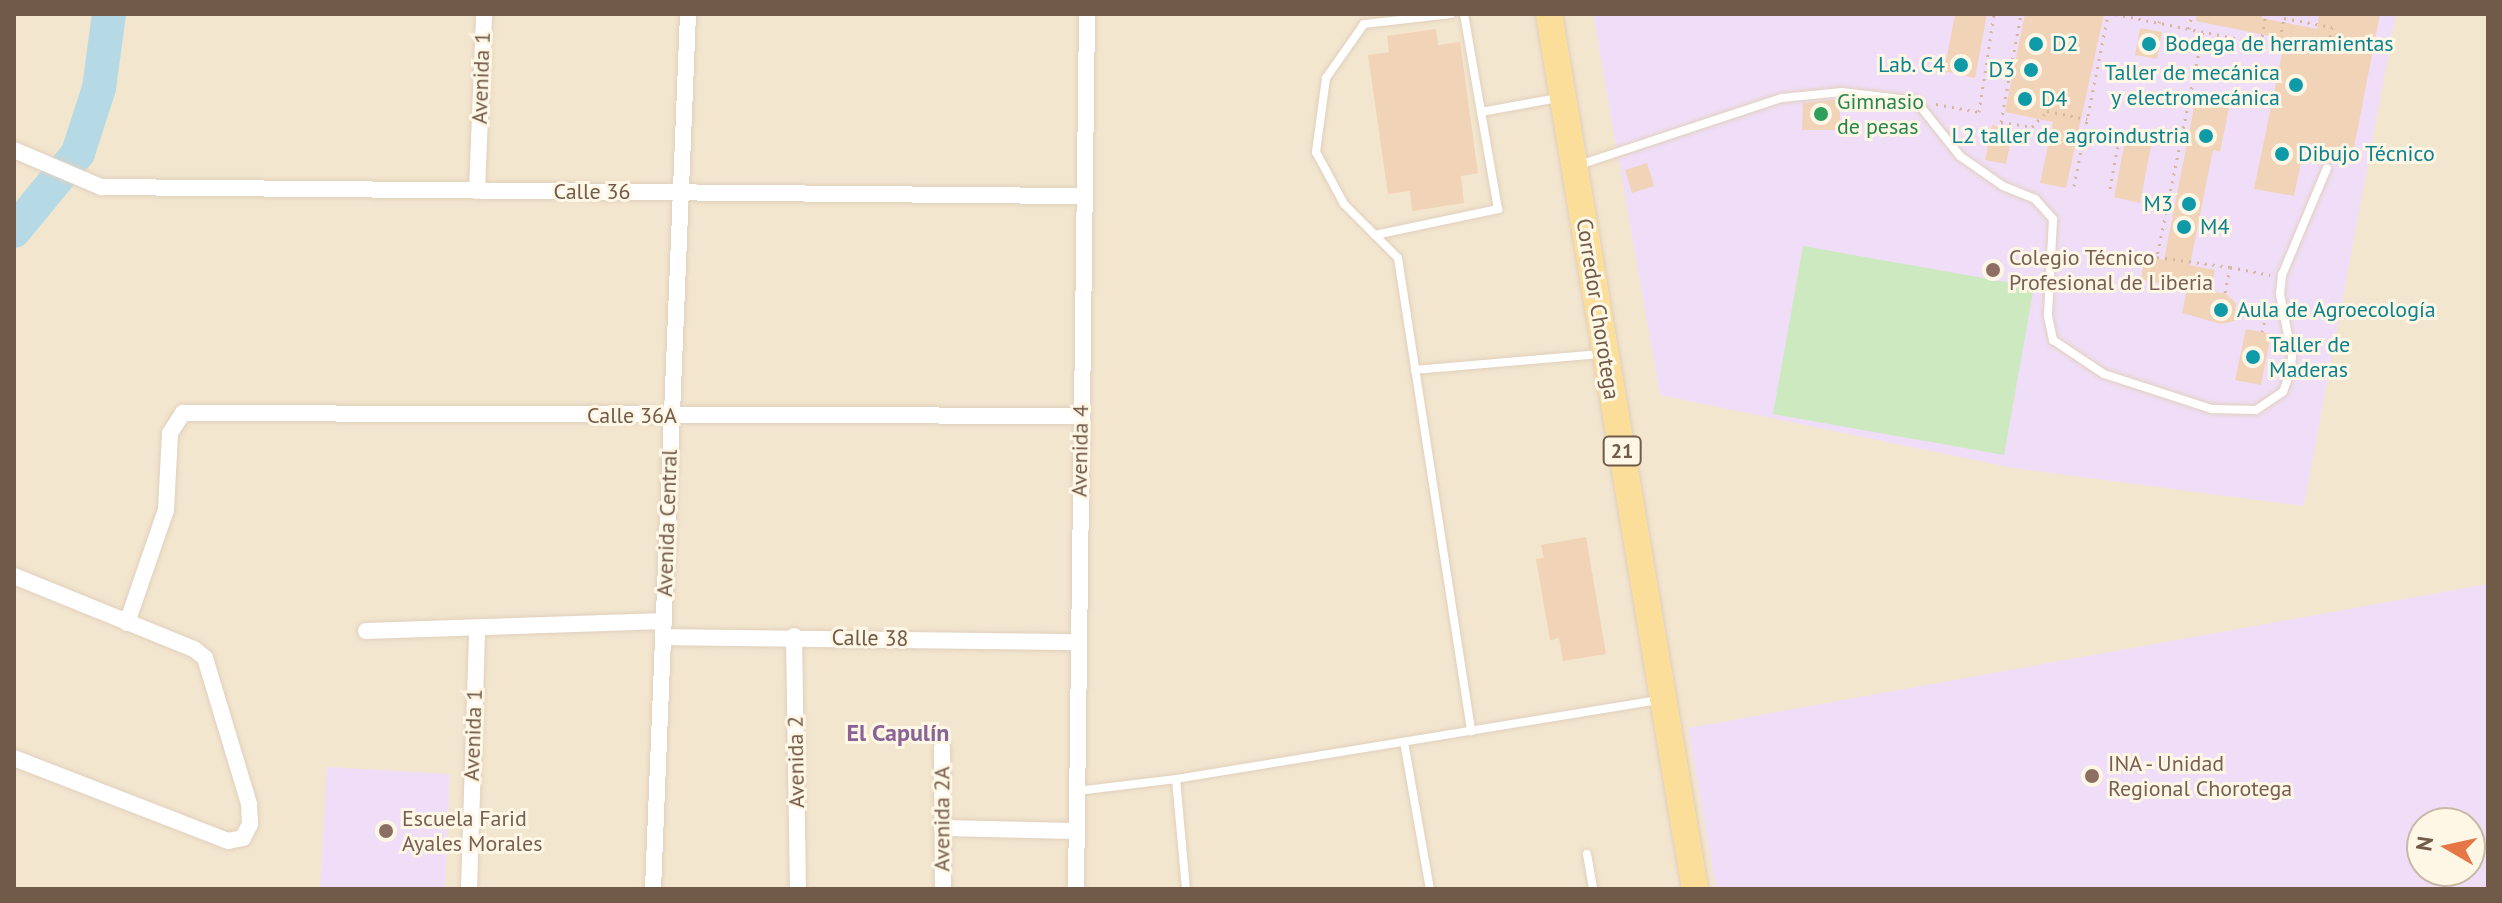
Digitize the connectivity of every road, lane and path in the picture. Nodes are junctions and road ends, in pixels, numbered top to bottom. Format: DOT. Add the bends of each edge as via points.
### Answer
graph roads {
  1 [pos="484,14"];
  2 [pos="688,14"];
  3 [pos="1087,14"];
  4 [pos="1451,14"];
  5 [pos="1464,14"];
  6 [pos="1549,14"];
  7 [pos="1994,14"];
  8 [pos="2021,14"];
  9 [pos="2108,14"];
  10 [pos="2115,14"];
  11 [pos="2161,14"];
  12 [pos="2192,14"];
  13 [pos="2266,14"];
  14 [pos="2159,23"];
  15 [pos="2189,29"];
  16 [pos="2203,32"];
  17 [pos="2261,44"];
  18 [pos="2338,44"];
  19 [pos="1563,97"];
  20 [pos="1916,101"];
  21 [pos="1481,112"];
  22 [pos="2087,119"];
  23 [pos="2084,133"];
  24 [pos="14,150"];
  25 [pos="1575,166"];
  26 [pos="2327,168"];
  27 [pos="2074,186"];
  28 [pos="477,191"];
  29 [pos="680,192"];
  30 [pos="2109,194"];
  31 [pos="1083,196"];
  32 [pos="1375,235"];
  33 [pos="2230,267"];
  34 [pos="2271,290"];
  35 [pos="2225,293"];
  36 [pos="2268,304"];
  37 [pos="2262,332"];
  38 [pos="1606,353"];
  39 [pos="1415,370"];
  40 [pos="670,416"];
  41 [pos="1081,416"];
  42 [pos="14,576"];
  43 [pos="127,623"];
  44 [pos="477,628"];
  45 [pos="664,629"];
  46 [pos="366,631"];
  47 [pos="794,636"];
  48 [pos="1077,642"];
  49 [pos="1663,700"];
  50 [pos="1471,731"];
  51 [pos="1404,742"];
  52 [pos="942,748"];
  53 [pos="14,758"];
  54 [pos="1176,779"];
  55 [pos="1076,791"];
  56 [pos="942,828"];
  57 [pos="1076,831"];
  58 [pos="1587,854"];
  59 [pos="469,889"];
  60 [pos="653,889"];
  61 [pos="798,889"];
  62 [pos="943,889"];
  63 [pos="1076,889"];
  64 [pos="1186,889"];
  65 [pos="1430,889"];
  66 [pos="1593,889"];
  67 [pos="1695,889"];
  1 -- 28 [label="street, Avenida 1"];
  2 -- 29 [label="street, Avenida Central"];
  3 -- 31 [label="street, Avenida 4"];
  4 -- 32 [label="lane" via="1364,24 1326,78 1316,152 1344,204"];
  5 -- 21 [label="lane"];
  6 -- 19 [label="main road, Corredor Chorotega / 21"];
  7 -- 20 [label="path" via="1979,112"];
  8 -- 22 [label="path" via="2000,124 2032,127 2047,111"];
  9 -- 22 [label="path"];
  10 -- 14 [label="path"];
  11 -- 14 [label="path"];
  12 -- 15 [label="path"];
  13 -- 17 [label="path"];
  14 -- 15 [label="path"];
  15 -- 16 [label="path"];
  16 -- 17 [label="path"];
  16 -- 33 [label="path" via="2157,257"];
  17 -- 18 [label="path" via="2280,47 2284,18 2332,27 2329,42"];
  19 -- 21 [label="lane"];
  19 -- 25 [label="main road, Corredor Chorotega / 21"];
  20 -- 25 [label="lane" via="1842,92 1782,98"];
  20 -- 26 [label="lane" via="1960,156 2003,186 2035,199 2053,219 2048,316 2053,340 2104,374 2212,409 2256,410 2283,392 2292,356 2280,294 2282,275"];
  21 -- 32 [label="lane" via="1498,209"];
  22 -- 23 [label="path"];
  23 -- 27 [label="path"];
  23 -- 30 [label="path" via="2119,139"];
  24 -- 28 [label="street, Calle 36" via="33,163 101,187"];
  25 -- 38 [label="main road, Corredor Chorotega / 21"];
  28 -- 29 [label="street, Calle 36"];
  29 -- 31 [label="street, Calle 36"];
  29 -- 40 [label="street, Avenida Central"];
  31 -- 41 [label="street, Avenida 4"];
  32 -- 39 [label="lane" via="1398,258"];
  33 -- 34 [label="path" via="2274,276"];
  33 -- 35 [label="path"];
  36 -- 37 [label="path"];
  38 -- 39 [label="lane"];
  38 -- 49 [label="main road, Corredor Chorotega / 21"];
  39 -- 50 [label="lane"];
  40 -- 41 [label="street, Calle 36A"];
  40 -- 43 [label="street, Calle 36A" via="183,413 170,433 166,510"];
  40 -- 45 [label="street, Avenida Central"];
  41 -- 48 [label="street, Avenida 4"];
  42 -- 43 [label="street"];
  43 -- 53 [label="street" via="205,658 249,804 250,824 243,838 228,841 206,835"];
  44 -- 45 [label="street, Calle 38"];
  44 -- 46 [label="street, Calle 38"];
  44 -- 59 [label="street, Avenida 1"];
  45 -- 47 [label="street, Calle 38"];
  45 -- 60 [label="street, Avenida Central"];
  47 -- 48 [label="street, Calle 38"];
  47 -- 61 [label="street, Avenida 2"];
  48 -- 55 [label="street, Avenida 4"];
  49 -- 50 [label="lane"];
  49 -- 67 [label="main road, Corredor Chorotega / 21"];
  50 -- 51 [label="lane"];
  51 -- 54 [label="lane"];
  51 -- 65 [label="lane"];
  52 -- 56 [label="street, Avenida 2A"];
  54 -- 55 [label="lane"];
  54 -- 64 [label="lane"];
  55 -- 57 [label="street, Avenida 4"];
  56 -- 57 [label="street"];
  56 -- 62 [label="street, Avenida 2A"];
  57 -- 63 [label="street, Avenida 4"];
  58 -- 66 [label="lane"];
}
